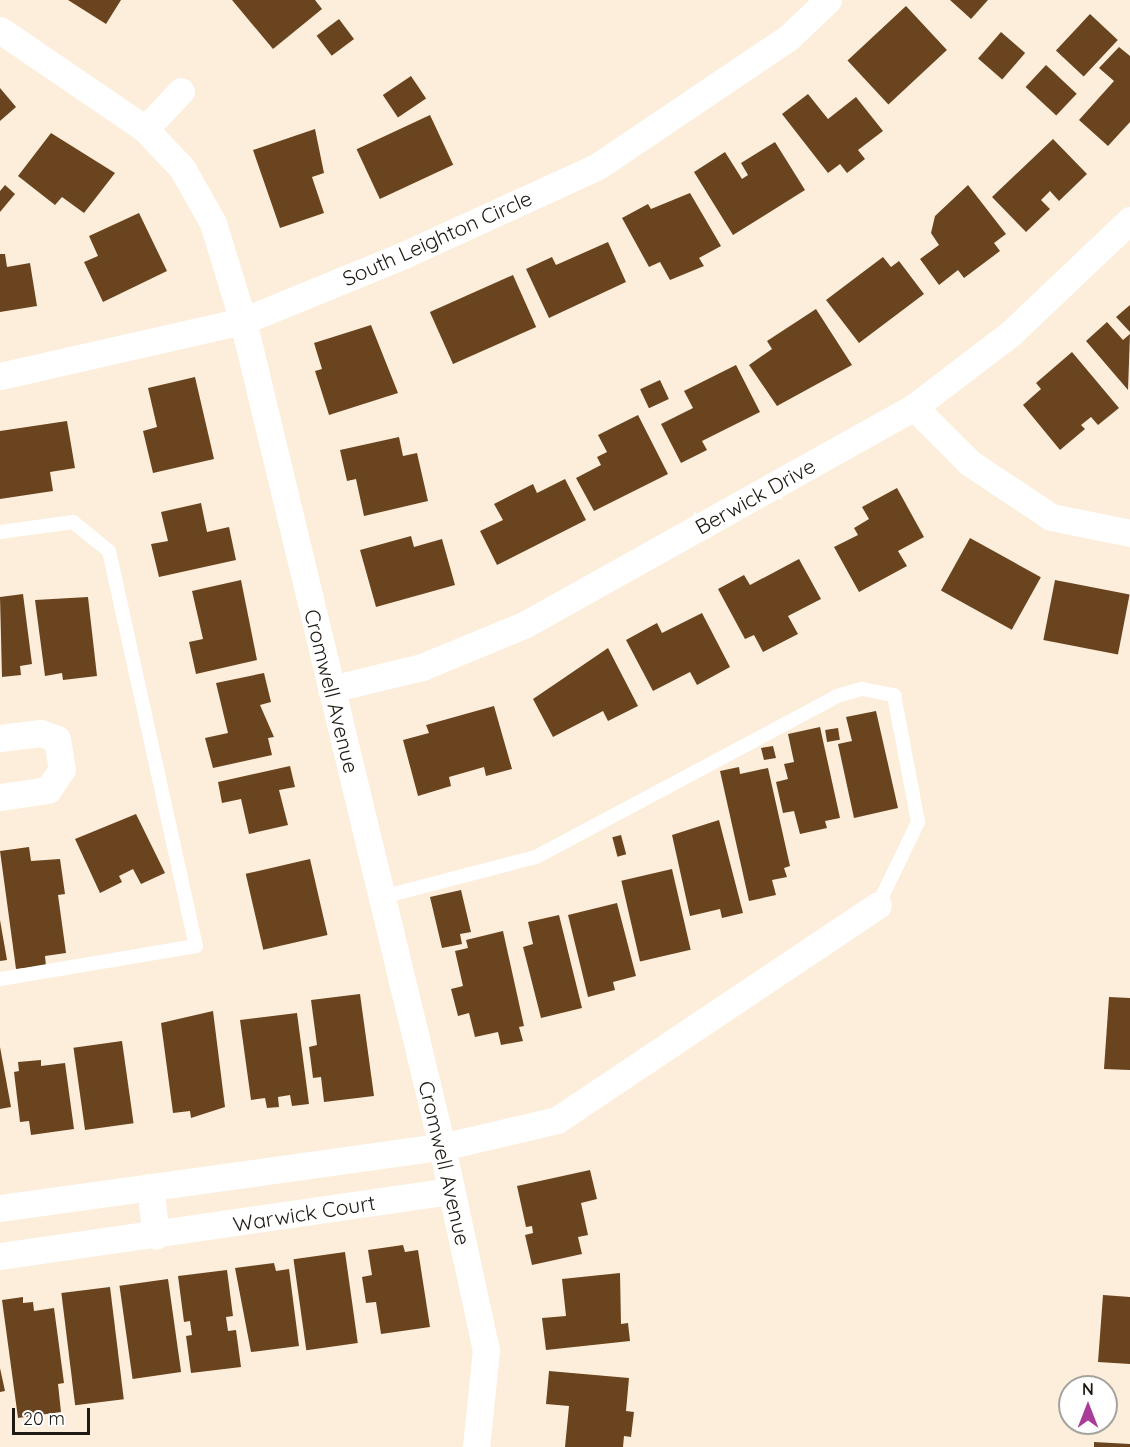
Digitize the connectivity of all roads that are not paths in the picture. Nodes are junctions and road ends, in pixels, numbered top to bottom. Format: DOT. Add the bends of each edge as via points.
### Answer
graph roads {
  1 [pos="828,0"];
  2 [pos="0,30"];
  3 [pos="180,91"];
  4 [pos="145,129"];
  5 [pos="1130,220"];
  6 [pos="243,321"];
  7 [pos="0,376"];
  8 [pos="914,407"];
  9 [pos="0,532"];
  10 [pos="1130,533"];
  11 [pos="331,689"];
  12 [pos="0,738"];
  13 [pos="0,797"];
  14 [pos="382,897"];
  15 [pos="878,905"];
  16 [pos="0,979"];
  17 [pos="442,1147"];
  18 [pos="150,1187"];
  19 [pos="452,1191"];
  20 [pos="0,1208"];
  21 [pos="156,1236"];
  22 [pos="0,1256"];
  23 [pos="476,1447"];
  1 -- 6 [label="street, South Leighton Circle" via="788,38 598,166"];
  2 -- 4 [label="street, Cromwell Avenue"];
  3 -- 4 [label="street"];
  4 -- 6 [label="street, Cromwell Avenue" via="182,168 213,223"];
  5 -- 8 [label="street, Berwick Drive" via="1011,333"];
  6 -- 7 [label="street, South Leighton Circle"];
  6 -- 11 [label="street, Cromwell Avenue"];
  8 -- 10 [label="street" via="970,463 1051,517"];
  8 -- 11 [label="street, Berwick Drive" via="524,625 422,667"];
  9 -- 16 [label="lane" via="73,522 109,551 196,946"];
  11 -- 14 [label="street, Cromwell Avenue"];
  12 -- 13 [label="street" via="40,733 57,740 63,769 48,790"];
  14 -- 15 [label="lane" via="536,857 837,696 862,688 894,695 918,822"];
  14 -- 17 [label="street, Cromwell Avenue"];
  15 -- 17 [label="street" via="556,1120"];
  17 -- 18 [label="street"];
  17 -- 19 [label="street, Cromwell Avenue"];
  18 -- 20 [label="street"];
  18 -- 21 [label="street"];
  19 -- 21 [label="street, Warwick Court"];
  19 -- 23 [label="street, Cromwell Avenue" via="486,1350"];
  21 -- 22 [label="street, Warwick Court"];
}
